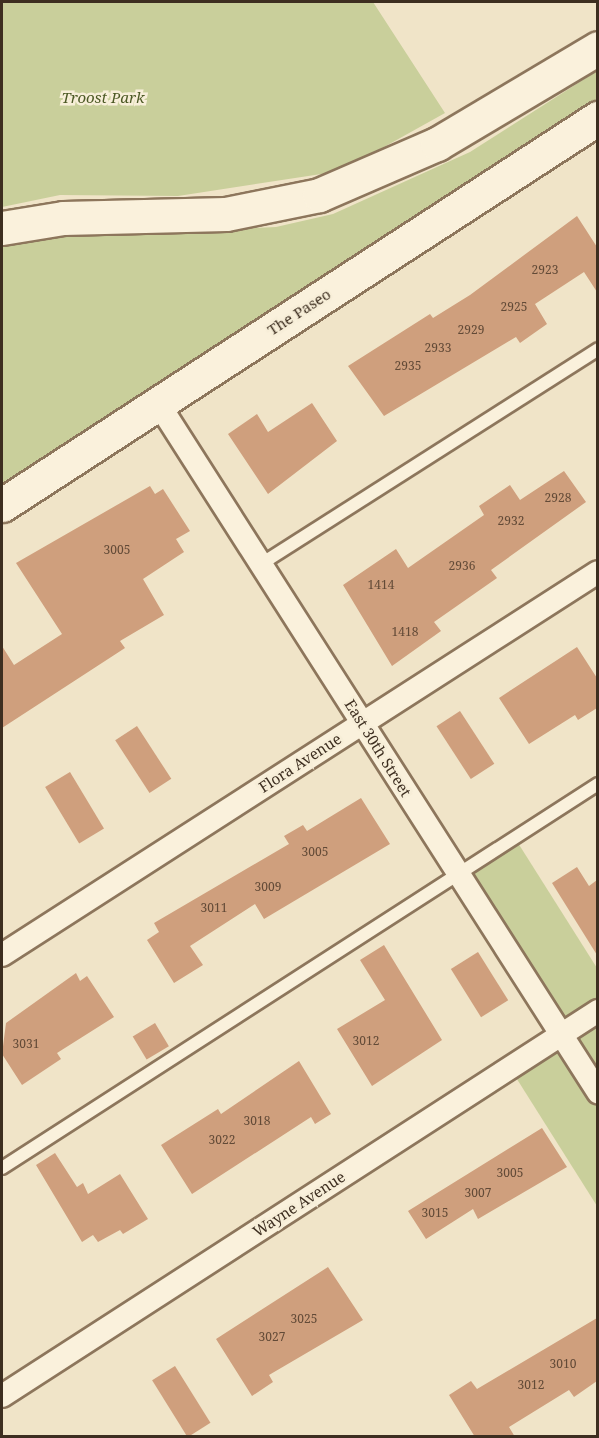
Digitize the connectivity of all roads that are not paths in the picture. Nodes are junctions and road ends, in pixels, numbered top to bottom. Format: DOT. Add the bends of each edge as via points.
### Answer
graph roads {
  1 [pos="597,48"];
  2 [pos="597,118"];
  3 [pos="2,228"];
  4 [pos="597,349"];
  5 [pos="158,403"];
  6 [pos="2,505"];
  7 [pos="261,564"];
  8 [pos="597,572"];
  9 [pos="363,723"];
  10 [pos="597,784"];
  11 [pos="459,874"];
  12 [pos="2,955"];
  13 [pos="597,1011"];
  14 [pos="561,1035"];
  15 [pos="597,1092"];
  16 [pos="2,1168"];
  17 [pos="2,1396"];
  1 -- 3 [label="main road" via="437,144 319,195 226,214 63,218"];
  2 -- 5 [label="main road, The Paseo"];
  4 -- 7 [label="lane"];
  5 -- 6 [label="main road, The Paseo"];
  5 -- 7 [label="street, East 30th Street"];
  7 -- 9 [label="street, East 30th Street"];
  8 -- 9 [label="street, Flora Avenue"];
  9 -- 11 [label="street, East 30th Street"];
  9 -- 12 [label="street, Flora Avenue"];
  10 -- 11 [label="lane"];
  11 -- 14 [label="street, East 30th Street"];
  11 -- 16 [label="lane"];
  13 -- 14 [label="street, Wayne Avenue"];
  14 -- 15 [label="street, East 30th Street"];
  14 -- 17 [label="street, Wayne Avenue"];
}
